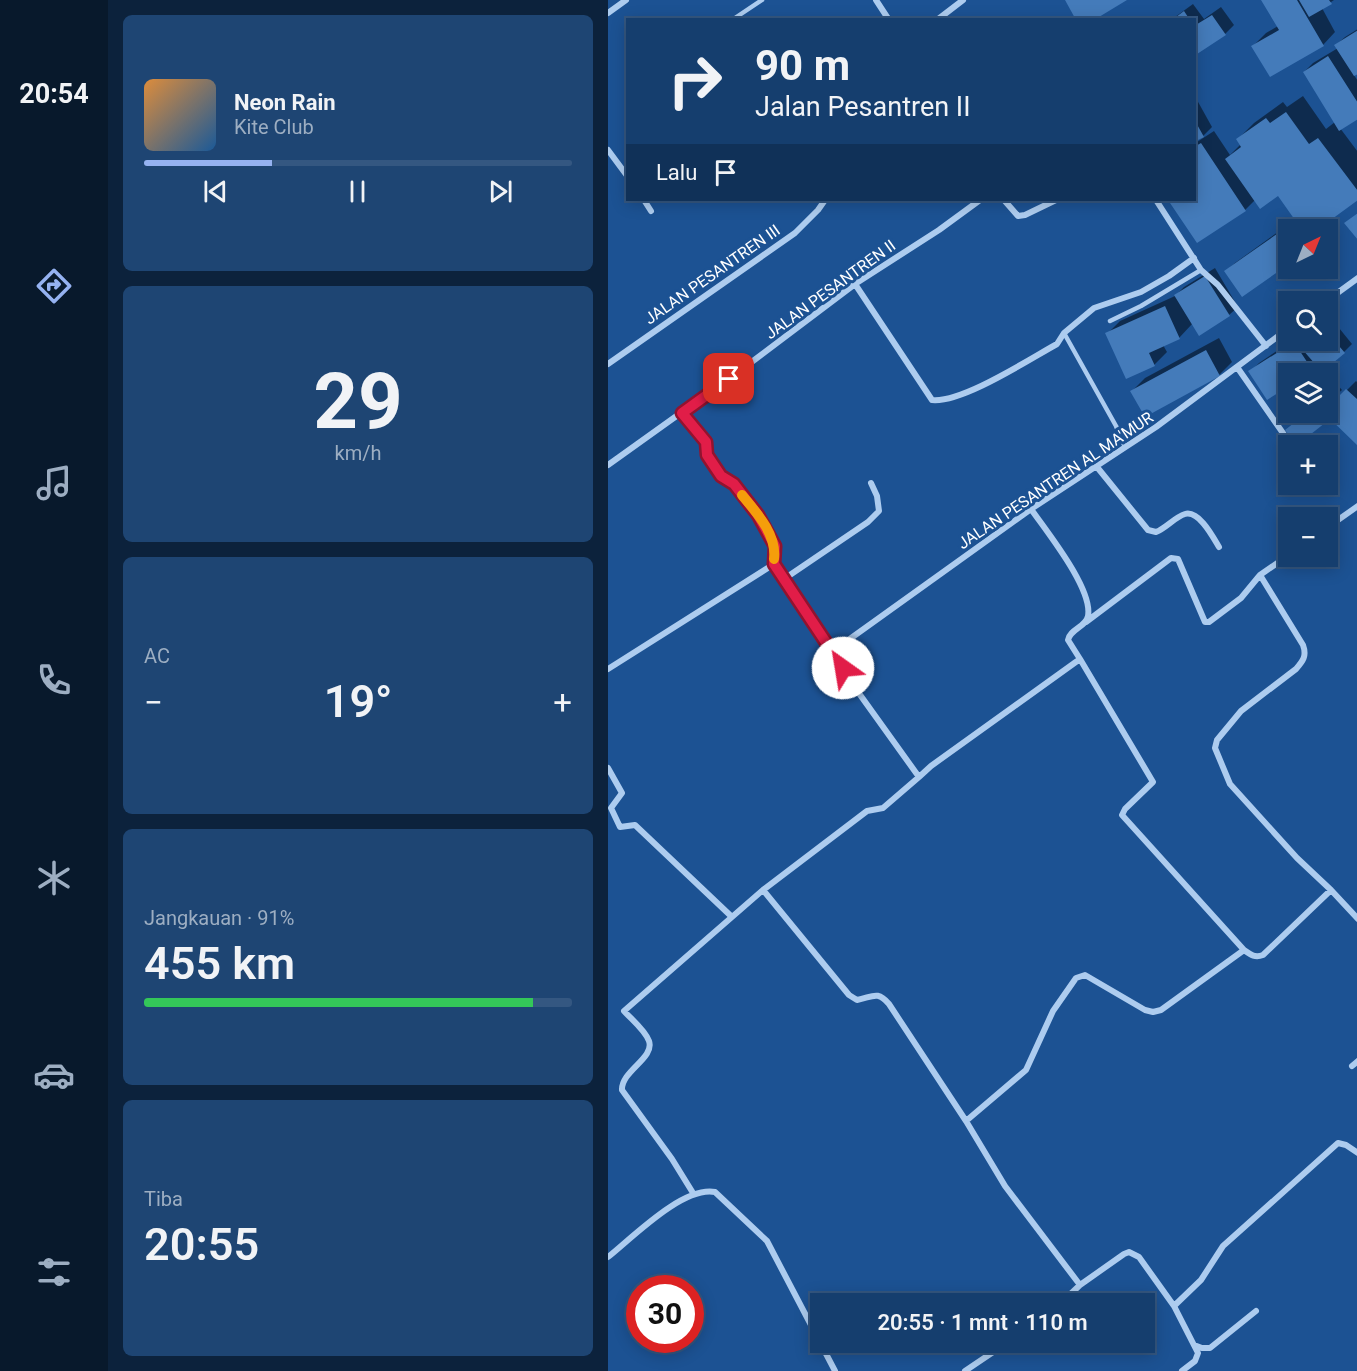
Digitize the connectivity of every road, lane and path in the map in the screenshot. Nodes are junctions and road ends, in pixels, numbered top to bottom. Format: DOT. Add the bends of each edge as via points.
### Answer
graph roads {
  1 [pos="626,0"];
  2 [pos="762,0"];
  3 [pos="876,0"];
  4 [pos="963,0"];
  5 [pos="608,13"];
  6 [pos="735,18"];
  7 [pos="888,18"];
  8 [pos="940,18"];
  9 [pos="608,150"];
  10 [pos="626,174"];
  11 [pos="645,201"];
  12 [pos="824,201"];
  13 [pos="979,201"];
  14 [pos="1005,201"];
  15 [pos="1054,201"];
  16 [pos="1157,201"];
  17 [pos="651,210"];
  18 [pos="1193,258"];
  19 [pos="1202,270"];
  20 [pos="1358,278"];
  21 [pos="855,284"];
  22 [pos="1338,293"];
  23 [pos="1110,321"];
  24 [pos="1064,333"];
  25 [pos="1278,337"];
  26 [pos="1266,346"];
  27 [pos="608,364"];
  28 [pos="1237,368"];
  29 [pos="682,413"];
  30 [pos="1284,435"];
  31 [pos="1125,447"];
  32 [pos="608,465"];
  33 [pos="1097,466"];
  34 [pos="871,483"];
  35 [pos="1358,506"];
  36 [pos="1031,509"];
  37 [pos="1338,520"];
  38 [pos="1219,547"];
  39 [pos="1278,563"];
  40 [pos="774,564"];
  41 [pos="1260,575"];
  42 [pos="784,579"];
  43 [pos="1085,622"];
  44 [pos="833,651"];
  45 [pos="1080,659"];
  46 [pos="608,669"];
  47 [pos="608,768"];
  48 [pos="919,777"];
  49 [pos="763,890"];
  50 [pos="1331,890"];
  51 [pos="732,917"];
  52 [pos="1358,919"];
  53 [pos="1244,950"];
  54 [pos="966,1121"];
  55 [pos="1358,1153"];
  56 [pos="693,1193"];
  57 [pos="608,1257"];
  58 [pos="1080,1286"];
  59 [pos="1072,1293"];
  60 [pos="1174,1306"];
  61 [pos="1256,1311"];
  62 [pos="1193,1344"];
  63 [pos="992,1353"];
  64 [pos="835,1371"];
  65 [pos="965,1371"];
  66 [pos="1182,1371"];
  1 -- 5 [label="street"];
  2 -- 6 [label="lane"];
  3 -- 7 [label="street"];
  4 -- 8 [label="street"];
  9 -- 10 [label="street"];
  11 -- 17 [label="street"];
  12 -- 27 [label="street, JALAN PESANTREN III" via="795,233"];
  13 -- 21 [label="street, JALAN PESANTREN II"];
  14 -- 15 [label="street" via="1018,216"];
  16 -- 18 [label="street"];
  18 -- 19 [label="street"];
  18 -- 24 [label="street" via="1141,292 1094,308"];
  19 -- 23 [label="lane"];
  19 -- 26 [label="street"];
  20 -- 22 [label="street"];
  21 -- 24 [label="street" via="932,400 965,394 1057,344"];
  21 -- 29 [label="street, JALAN PESANTREN II"];
  24 -- 31 [label="lane"];
  25 -- 26 [label="street, JALAN PESANTREN AL MA'MUR"];
  26 -- 28 [label="street, JALAN PESANTREN AL MA'MUR"];
  28 -- 30 [label="street"];
  28 -- 31 [label="street, JALAN PESANTREN AL MA'MUR"];
  29 -- 32 [label="street, JALAN PESANTREN II"];
  29 -- 40 [label="street" via="706,442 707,455 721,476 734,484 758,515 775,546"];
  31 -- 33 [label="street, JALAN PESANTREN AL MA'MUR"];
  33 -- 36 [label="street, JALAN PESANTREN AL MA'MUR"];
  33 -- 38 [label="street" via="1148,530 1156,532 1192,514"];
  34 -- 42 [label="street" via="879,511"];
  35 -- 37 [label="street"];
  36 -- 43 [label="street" via="1079,578 1088,609"];
  36 -- 44 [label="street, JALAN PESANTREN AL MA'MUR"];
  39 -- 41 [label="street"];
  40 -- 42 [label="street"];
  40 -- 46 [label="street"];
  41 -- 43 [label="street" via="1241,598 1205,622 1178,559 1171,558"];
  41 -- 50 [label="street" via="1306,652 1296,669 1241,711 1215,748 1230,784"];
  42 -- 44 [label="street"];
  43 -- 45 [label="street" via="1069,634 1068,640"];
  44 -- 48 [label="street"];
  45 -- 48 [label="street"];
  45 -- 53 [label="street" via="1153,782 1122,815"];
  47 -- 51 [label="street" via="622,793 611,808 620,827 635,825"];
  48 -- 49 [label="street" via="883,808 866,811"];
  49 -- 51 [label="street"];
  49 -- 54 [label="street" via="849,995 857,1000 873,995 882,997 889,1004"];
  50 -- 52 [label="street"];
  50 -- 53 [label="street" via="1263,955 1252,956"];
  51 -- 56 [label="street" via="624,1011 648,1041 649,1048 624,1079 622,1090"];
  53 -- 54 [label="street" via="1153,1012 1085,975 1076,978 1053,1011 1026,1070"];
  54 -- 58 [label="street" via="1005,1186"];
  55 -- 60 [label="street" via="1338,1143 1223,1246 1201,1280"];
  56 -- 57 [label="street" via="671,1205"];
  56 -- 64 [label="street" via="715,1192 767,1241"];
  58 -- 59 [label="street"];
  58 -- 60 [label="street" via="1129,1252 1139,1257"];
  60 -- 62 [label="street"];
  61 -- 62 [label="street" via="1210,1348"];
  62 -- 66 [label="street" via="1198,1356"];
  63 -- 65 [label="street"];
}
